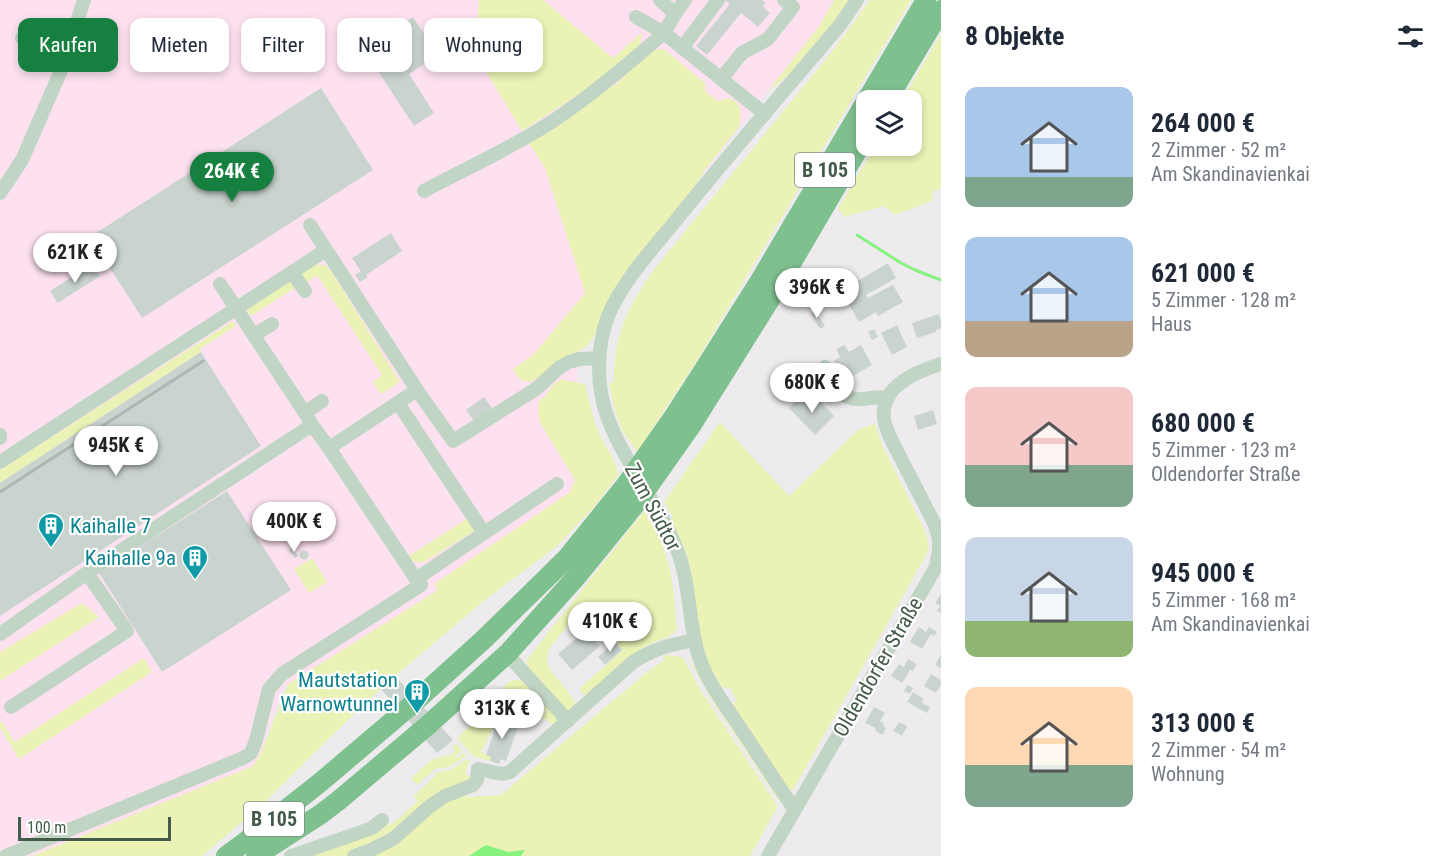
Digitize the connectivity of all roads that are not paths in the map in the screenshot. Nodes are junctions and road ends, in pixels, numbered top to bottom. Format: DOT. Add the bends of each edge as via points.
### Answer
graph roads {
  1 [pos="84,0"];
  2 [pos="660,0"];
  3 [pos="718,0"];
  4 [pos="784,0"];
  5 [pos="857,0"];
  6 [pos="680,4"];
  7 [pos="936,9"];
  8 [pos="636,16"];
  9 [pos="78,18"];
  10 [pos="664,33"];
  11 [pos="682,48"];
  12 [pos="60,72"];
  13 [pos="720,79"];
  14 [pos="892,90"];
  15 [pos="765,114"];
  16 [pos="856,153"];
  17 [pos="424,191"];
  18 [pos="0,193"];
  19 [pos="310,225"];
  20 [pos="326,250"];
  21 [pos="292,272"];
  22 [pos="220,284"];
  23 [pos="305,291"];
  24 [pos="236,308"];
  25 [pos="272,324"];
  26 [pos="254,335"];
  27 [pos="599,358"];
  28 [pos="941,364"];
  29 [pos="825,367"];
  30 [pos="417,390"];
  31 [pos="888,398"];
  32 [pos="322,401"];
  33 [pos="398,403"];
  34 [pos="309,419"];
  35 [pos="329,448"];
  36 [pos="0,462"];
  37 [pos="557,484"];
  38 [pos="484,533"];
  39 [pos="87,573"];
  40 [pos="416,579"];
  41 [pos="0,634"];
  42 [pos="695,640"];
  43 [pos="507,654"];
  44 [pos="11,707"];
  45 [pos="568,721"];
  46 [pos="795,810"];
  47 [pos="381,820"];
  48 [pos="6,856"];
  49 [pos="226,856"];
  50 [pos="256,856"];
  51 [pos="291,856"];
  52 [pos="354,856"];
  53 [pos="768,856"];
  1 -- 9 [label="street"];
  2 -- 6 [label="street"];
  3 -- 11 [label="street"];
  4 -- 13 [label="street" via="793,7 768,39 742,53"];
  5 -- 15 [label="street, Zum Südtor"];
  6 -- 10 [label="street"];
  7 -- 14 [label="highway, B 105"];
  7 -- 49 [label="highway, B 105" via="675,415 626,486 566,560 409,707"];
  8 -- 10 [label="street"];
  10 -- 11 [label="street"];
  10 -- 17 [label="street" via="552,122"];
  11 -- 13 [label="street"];
  12 -- 18 [label="street" via="22,160"];
  13 -- 15 [label="street"];
  15 -- 27 [label="street, Zum Südtor" via="630,279 609,315"];
  16 -- 43 [label="highway, B 105" via="691,426 638,501"];
  19 -- 20 [label="street"];
  20 -- 21 [label="street"];
  20 -- 30 [label="street"];
  21 -- 23 [label="street"];
  21 -- 24 [label="street"];
  22 -- 24 [label="street"];
  24 -- 26 [label="street"];
  24 -- 36 [label="street"];
  25 -- 26 [label="street"];
  26 -- 34 [label="street"];
  27 -- 30 [label="street" via="579,359 560,367 536,389 453,441"];
  27 -- 42 [label="street, Zum Südtor" via="603,403 610,423 678,552"];
  28 -- 31 [label="street" via="902,381"];
  29 -- 31 [label="street" via="837,391 847,397"];
  30 -- 33 [label="street"];
  31 -- 46 [label="street, Oldendorfer Straße" via="886,429 934,525 939,540 936,567"];
  32 -- 34 [label="street"];
  33 -- 35 [label="street"];
  33 -- 38 [label="street"];
  34 -- 35 [label="street"];
  34 -- 39 [label="street"];
  35 -- 40 [label="street"];
  37 -- 38 [label="street"];
  38 -- 40 [label="street"];
  39 -- 41 [label="street"];
  39 -- 44 [label="street" via="126,631"];
  40 -- 48 [label="street" via="421,585 282,674 269,689 251,753"];
  42 -- 45 [label="street" via="649,652 633,662"];
  42 -- 46 [label="street, Zum Südtor" via="714,689"];
  43 -- 45 [label="street"];
  43 -- 50 [label="highway, B 105" via="338,801"];
  45 -- 52 [label="street" via="510,772 478,769 473,785 430,806 393,839"];
  46 -- 53 [label="street, Oldendorfer Straße"];
  47 -- 51 [label="street" via="362,832"];
}
